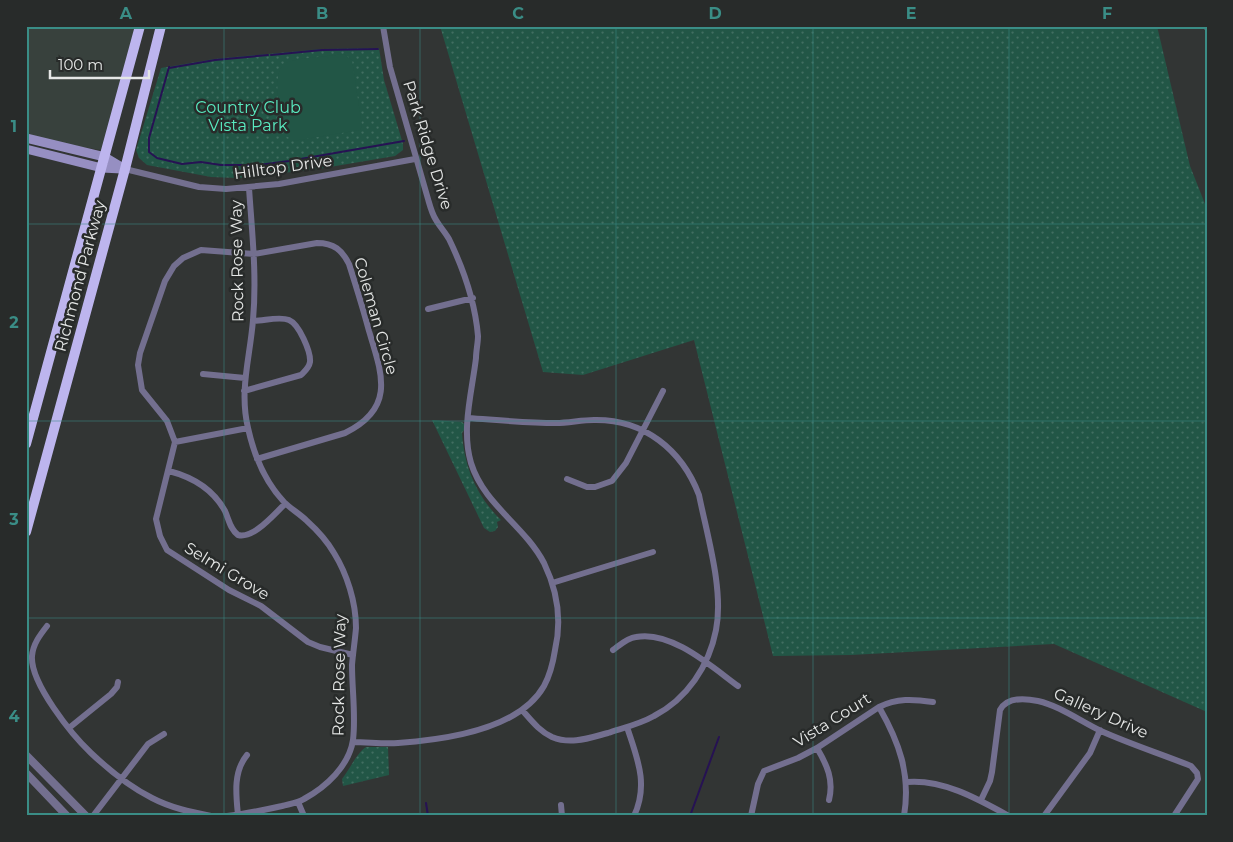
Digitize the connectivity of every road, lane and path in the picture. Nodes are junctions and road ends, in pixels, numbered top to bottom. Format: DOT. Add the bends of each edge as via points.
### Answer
graph roads {
  1 [pos="140,26"];
  2 [pos="161,26"];
  3 [pos="383,26"];
  4 [pos="26,138"];
  5 [pos="26,149"];
  6 [pos="105,157"];
  7 [pos="415,159"];
  8 [pos="102,168"];
  9 [pos="125,170"];
  10 [pos="249,188"];
  11 [pos="254,254"];
  12 [pos="473,298"];
  13 [pos="428,309"];
  14 [pos="253,321"];
  15 [pos="203,374"];
  16 [pos="244,378"];
  17 [pos="244,391"];
  18 [pos="663,391"];
  19 [pos="468,418"];
  20 [pos="248,428"];
  21 [pos="642,431"];
  22 [pos="175,442"];
  23 [pos="26,444"];
  24 [pos="257,459"];
  25 [pos="169,471"];
  26 [pos="567,479"];
  27 [pos="285,504"];
  28 [pos="26,532"];
  29 [pos="653,552"];
  30 [pos="552,583"];
  31 [pos="47,626"];
  32 [pos="612,650"];
  33 [pos="353,655"];
  34 [pos="706,662"];
  35 [pos="118,682"];
  36 [pos="738,686"];
  37 [pos="933,702"];
  38 [pos="879,706"];
  39 [pos="522,710"];
  40 [pos="627,727"];
  41 [pos="69,728"];
  42 [pos="1100,730"];
  43 [pos="164,734"];
  44 [pos="353,742"];
  45 [pos="817,748"];
  46 [pos="26,754"];
  47 [pos="247,755"];
  48 [pos="26,773"];
  49 [pos="121,778"];
  50 [pos="907,782"];
  51 [pos="829,800"];
  52 [pos="981,800"];
  53 [pos="298,802"];
  54 [pos="561,805"];
  55 [pos="238,815"];
  56 [pos="67,816"];
  57 [pos="86,816"];
  58 [pos="93,816"];
  59 [pos="211,816"];
  60 [pos="227,816"];
  61 [pos="304,816"];
  62 [pos="562,816"];
  63 [pos="634,816"];
  64 [pos="751,816"];
  65 [pos="904,816"];
  66 [pos="1009,816"];
  67 [pos="1044,816"];
  68 [pos="1174,816"];
  1 -- 6 [label="highway, Richmond Parkway"];
  2 -- 9 [label="highway, Richmond Parkway"];
  3 -- 7 [label="street, Park Ridge Drive" via="390,67"];
  4 -- 6 [label="main road, Hilltop Drive"];
  5 -- 8 [label="main road, Hilltop Drive"];
  6 -- 8 [label="highway, Richmond Parkway"];
  6 -- 9 [label="main road, Hilltop Drive"];
  7 -- 10 [label="street, Hilltop Drive"];
  7 -- 12 [label="street, Park Ridge Drive" via="435,219 448,237"];
  8 -- 9 [label="main road, Hilltop Drive"];
  8 -- 23 [label="highway, Richmond Parkway"];
  9 -- 10 [label="street, Hilltop Drive" via="199,187"];
  9 -- 28 [label="highway, Richmond Parkway"];
  10 -- 11 [label="street, Rock Rose Way"];
  11 -- 14 [label="street, Rock Rose Way"];
  11 -- 22 [label="street" via="201,250 174,266 165,281 138,365 142,390 167,421"];
  11 -- 24 [label="street, Coleman Circle" via="317,243 328,243 344,253 382,374 375,408 356,428"];
  12 -- 13 [label="street"];
  12 -- 19 [label="street, Park Ridge Drive" via="478,338"];
  14 -- 16 [label="street, Rock Rose Way"];
  14 -- 17 [label="street" via="291,320 299,327 310,361 301,375"];
  15 -- 16 [label="street"];
  16 -- 17 [label="street, Rock Rose Way"];
  17 -- 20 [label="street, Rock Rose Way"];
  18 -- 21 [label="street"];
  19 -- 21 [label="street" via="552,423 594,420 630,425"];
  19 -- 30 [label="street, Park Ridge Drive" via="467,441 480,483 491,501 532,544"];
  20 -- 22 [label="street"];
  20 -- 24 [label="street, Rock Rose Way"];
  21 -- 26 [label="street" via="626,463 612,481 587,487"];
  21 -- 34 [label="street" via="662,442 680,459 699,495 718,603 716,630"];
  22 -- 25 [label="street, Selmi Grove"];
  24 -- 27 [label="street, Rock Rose Way"];
  25 -- 27 [label="street" via="191,478 210,491 238,535 249,535"];
  25 -- 33 [label="street, Selmi Grove" via="156,519 167,550 229,590 261,606 308,642"];
  27 -- 33 [label="street, Rock Rose Way" via="323,537 344,573 356,625"];
  29 -- 30 [label="street"];
  30 -- 39 [label="street, Park Ridge Drive" via="558,604 559,626 552,668 543,687"];
  31 -- 41 [label="street" via="35,644 33,667 49,701"];
  32 -- 34 [label="street" via="637,636 661,638"];
  33 -- 44 [label="street, Rock Rose Way"];
  34 -- 36 [label="street"];
  34 -- 40 [label="street" via="689,688 673,703 654,716"];
  35 -- 41 [label="street" via="111,694"];
  37 -- 38 [label="street, Vista Court" via="900,700"];
  38 -- 45 [label="street, Vista Court"];
  38 -- 50 [label="street" via="897,741"];
  39 -- 40 [label="street" via="543,732 565,740 586,740"];
  39 -- 44 [label="street, Park Ridge Drive" via="490,726 454,736 396,743"];
  40 -- 63 [label="street" via="642,778"];
  41 -- 49 [label="street" via="87,750"];
  42 -- 52 [label="street, Gallery Drive" via="1036,701 1015,699 1005,703 1000,710 990,781"];
  42 -- 67 [label="street" via="1090,752"];
  42 -- 68 [label="street, Gallery Drive" via="1194,768 1198,780"];
  43 -- 49 [label="street" via="148,744"];
  44 -- 53 [label="street, Rock Rose Way" via="339,771"];
  45 -- 51 [label="street" via="829,770"];
  45 -- 64 [label="street, Vista Court" via="764,771"];
  46 -- 57 [label="street"];
  47 -- 55 [label="street" via="237,780"];
  48 -- 56 [label="street"];
  49 -- 58 [label="street"];
  49 -- 59 [label="street" via="163,803"];
  50 -- 52 [label="street" via="935,784"];
  50 -- 65 [label="street"];
  52 -- 66 [label="street"];
  53 -- 55 [label="street, Rock Rose Way"];
  53 -- 61 [label="street"];
  54 -- 62 [label="street"];
  55 -- 60 [label="street, Rock Rose Way"];
}
